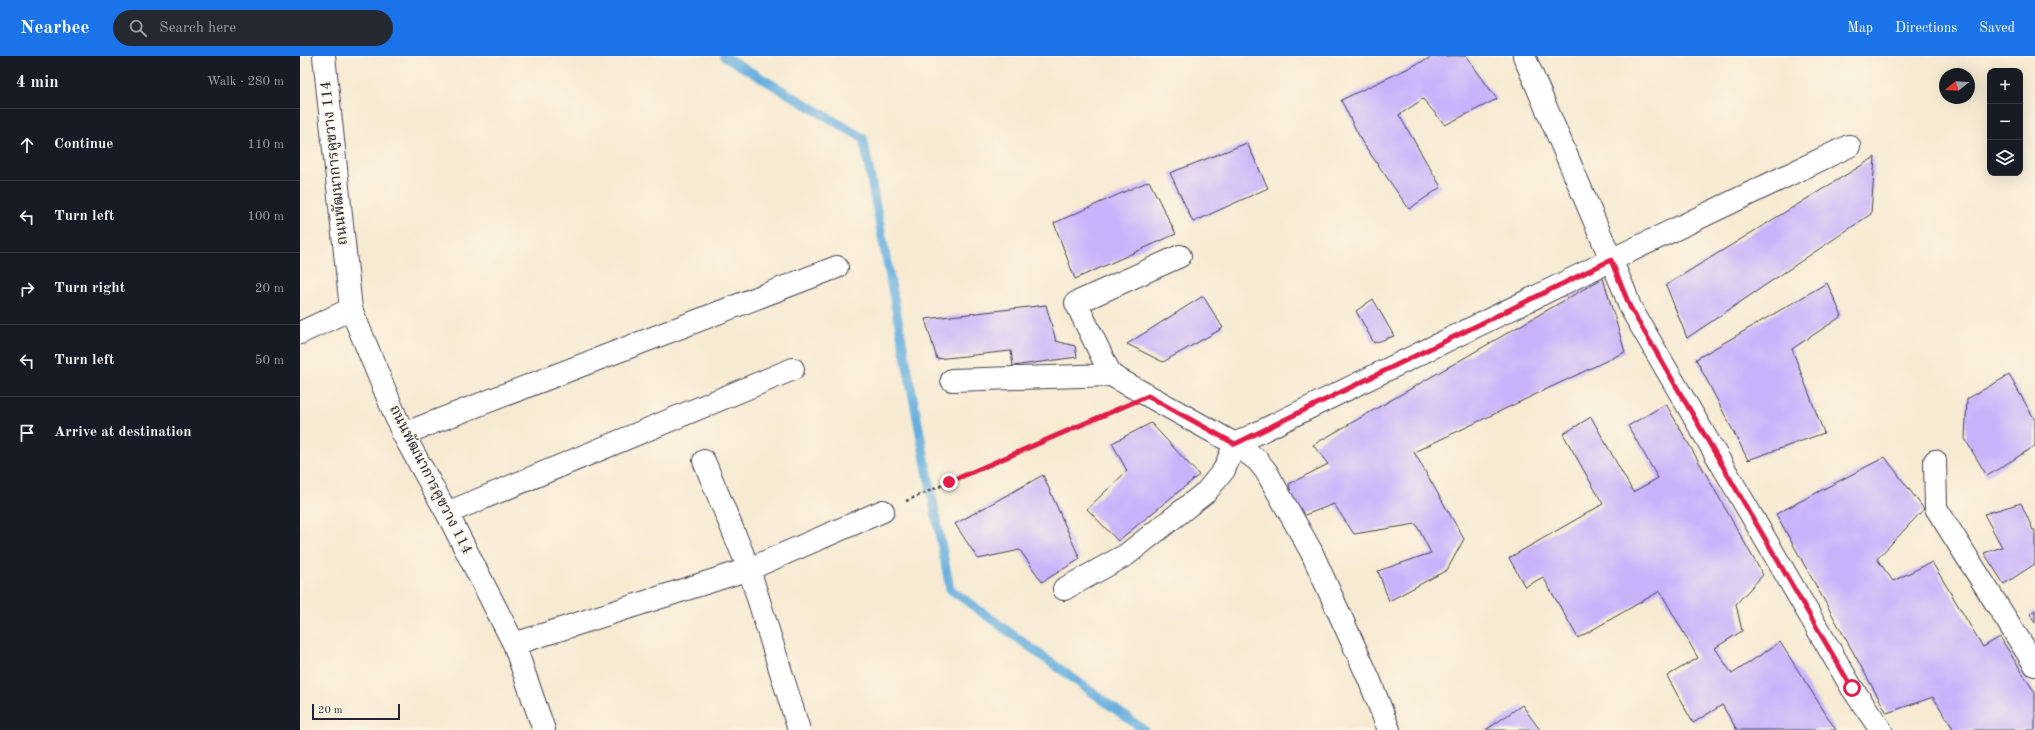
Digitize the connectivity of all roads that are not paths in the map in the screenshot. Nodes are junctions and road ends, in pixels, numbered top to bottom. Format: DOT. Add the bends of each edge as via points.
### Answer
graph roads {
  1 [pos="324,56"];
  2 [pos="1524,56"];
  3 [pos="1848,146"];
  4 [pos="1180,256"];
  5 [pos="1611,260"];
  6 [pos="837,267"];
  7 [pos="351,309"];
  8 [pos="300,333"];
  9 [pos="793,369"];
  10 [pos="1111,375"];
  11 [pos="952,380"];
  12 [pos="403,434"];
  13 [pos="1235,444"];
  14 [pos="704,461"];
  15 [pos="1936,461"];
  16 [pos="884,511"];
  17 [pos="447,513"];
  18 [pos="748,569"];
  19 [pos="1064,589"];
  20 [pos="514,644"];
  21 [pos="2035,665"];
  22 [pos="544,730"];
  23 [pos="799,730"];
  24 [pos="1389,730"];
  25 [pos="1881,730"];
  1 -- 7 [label="street, ถนนพัฒนาการคูขวาง 114"];
  2 -- 5 [label="street"];
  3 -- 5 [label="street"];
  4 -- 10 [label="street" via="1076,303"];
  5 -- 13 [label="street"];
  5 -- 25 [label="street" via="1630,307 1852,688"];
  6 -- 12 [label="street"];
  7 -- 8 [label="street"];
  7 -- 12 [label="street, ถนนพัฒนาการคูขวาง 114"];
  9 -- 17 [label="street"];
  10 -- 11 [label="street"];
  10 -- 13 [label="street"];
  12 -- 17 [label="street, ถนนพัฒนาการคูขวาง 114"];
  13 -- 19 [label="street" via="1224,470 1206,492 1126,555"];
  13 -- 24 [label="street" via="1257,460 1266,471 1310,551 1372,685"];
  14 -- 18 [label="street"];
  15 -- 21 [label="street" via="1936,508"];
  16 -- 18 [label="street"];
  17 -- 20 [label="street, ถนนพัฒนาการคูขวาง 114"];
  18 -- 20 [label="street"];
  18 -- 23 [label="street"];
  20 -- 22 [label="street, ถนนพัฒนาการคูขวาง 114"];
}
